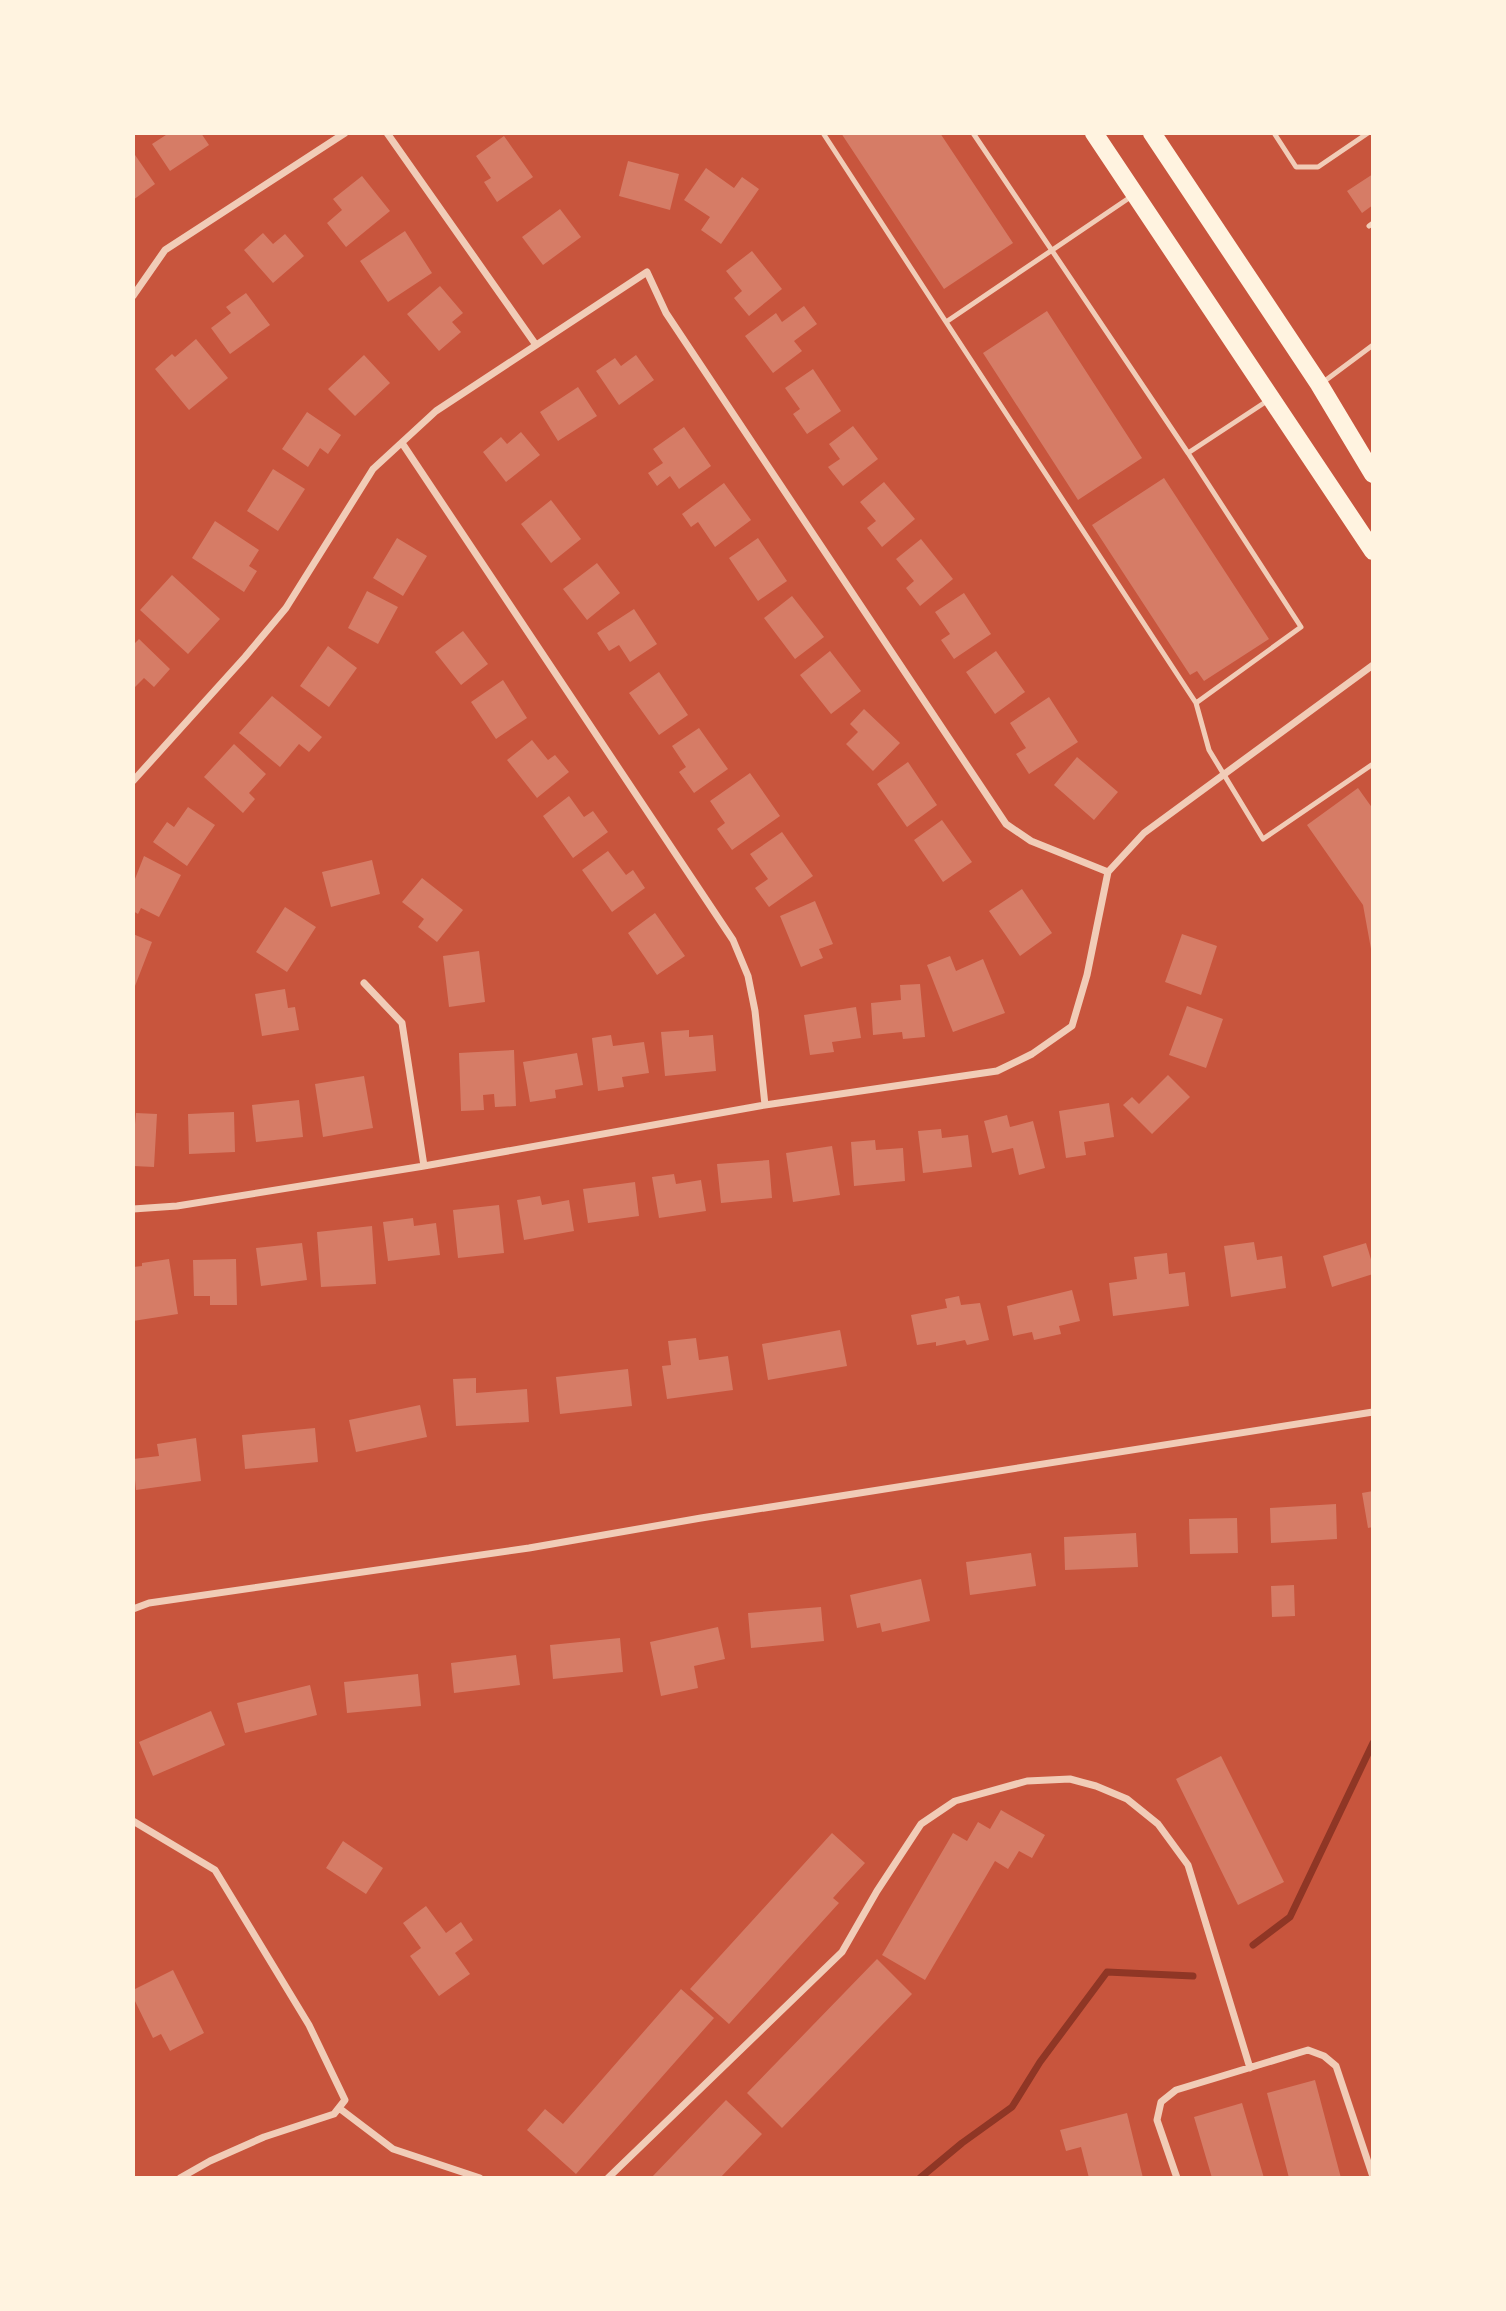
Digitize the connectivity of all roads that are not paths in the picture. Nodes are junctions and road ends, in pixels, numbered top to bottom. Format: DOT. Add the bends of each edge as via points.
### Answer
graph roads {
  1 [pos="345,133"];
  2 [pos="387,133"];
  3 [pos="823,133"];
  4 [pos="973,133"];
  5 [pos="1094,133"];
  6 [pos="1153,133"];
  7 [pos="1274,133"];
  8 [pos="1368,133"];
  9 [pos="1135,194"];
  10 [pos="1051,249"];
  11 [pos="133,296"];
  12 [pos="946,322"];
  13 [pos="536,345"];
  14 [pos="1373,345"];
  15 [pos="1319,384"];
  16 [pos="1271,398"];
  17 [pos="402,443"];
  18 [pos="1188,453"];
  19 [pos="1373,474"];
  20 [pos="1373,551"];
  21 [pos="1373,665"];
  22 [pos="1196,703"];
  23 [pos="1373,764"];
  24 [pos="1222,775"];
  25 [pos="133,781"];
  26 [pos="1108,872"];
  27 [pos="364,983"];
  28 [pos="765,1105"];
  29 [pos="424,1166"];
  30 [pos="137,1209"];
  31 [pos="1373,1412"];
  32 [pos="133,1609"];
  33 [pos="133,1821"];
  34 [pos="1250,2068"];
  35 [pos="339,2108"];
  36 [pos="180,2178"];
  37 [pos="480,2178"];
  38 [pos="608,2178"];
  39 [pos="1177,2178"];
  40 [pos="1373,2178"];
  1 -- 11 [label="street" via="165,250"];
  2 -- 13 [label="street"];
  3 -- 12 [label="lane"];
  4 -- 10 [label="lane"];
  5 -- 9 [label="highway"];
  6 -- 15 [label="highway"];
  7 -- 8 [label="lane" via="1296,167 1318,167"];
  9 -- 10 [label="lane"];
  9 -- 16 [label="highway"];
  10 -- 12 [label="lane"];
  10 -- 18 [label="lane"];
  12 -- 22 [label="lane"];
  13 -- 17 [label="street" via="436,411"];
  13 -- 26 [label="street" via="647,272 666,313 1006,824 1031,841"];
  14 -- 15 [label="lane"];
  15 -- 19 [label="highway"];
  16 -- 18 [label="lane"];
  16 -- 20 [label="highway"];
  17 -- 25 [label="street" via="373,469 286,608"];
  17 -- 28 [label="street" via="733,940 748,976 755,1011"];
  18 -- 22 [label="lane" via="1301,627"];
  21 -- 24 [label="street"];
  22 -- 24 [label="lane" via="1209,750"];
  23 -- 24 [label="lane" via="1263,839"];
  24 -- 26 [label="street" via="1144,833"];
  26 -- 28 [label="street" via="1072,1026 1042,1047 997,1071"];
  27 -- 29 [label="street" via="402,1023"];
  28 -- 29 [label="street"];
  29 -- 30 [label="street"];
  31 -- 32 [label="street"];
  33 -- 35 [label="street" via="215,1870 309,2025 345,2100"];
  34 -- 38 [label="street" via="1188,1866 1158,1824 1127,1799 1096,1786 1070,1779 1027,1781 955,1801 921,1824 842,1952"];
  34 -- 39 [label="street" via="1176,2090 1161,2102 1157,2120"];
  34 -- 40 [label="street" via="1308,2050 1336,2066"];
  35 -- 36 [label="street" via="334,2114 264,2137"];
  35 -- 37 [label="street" via="393,2149"];
}
